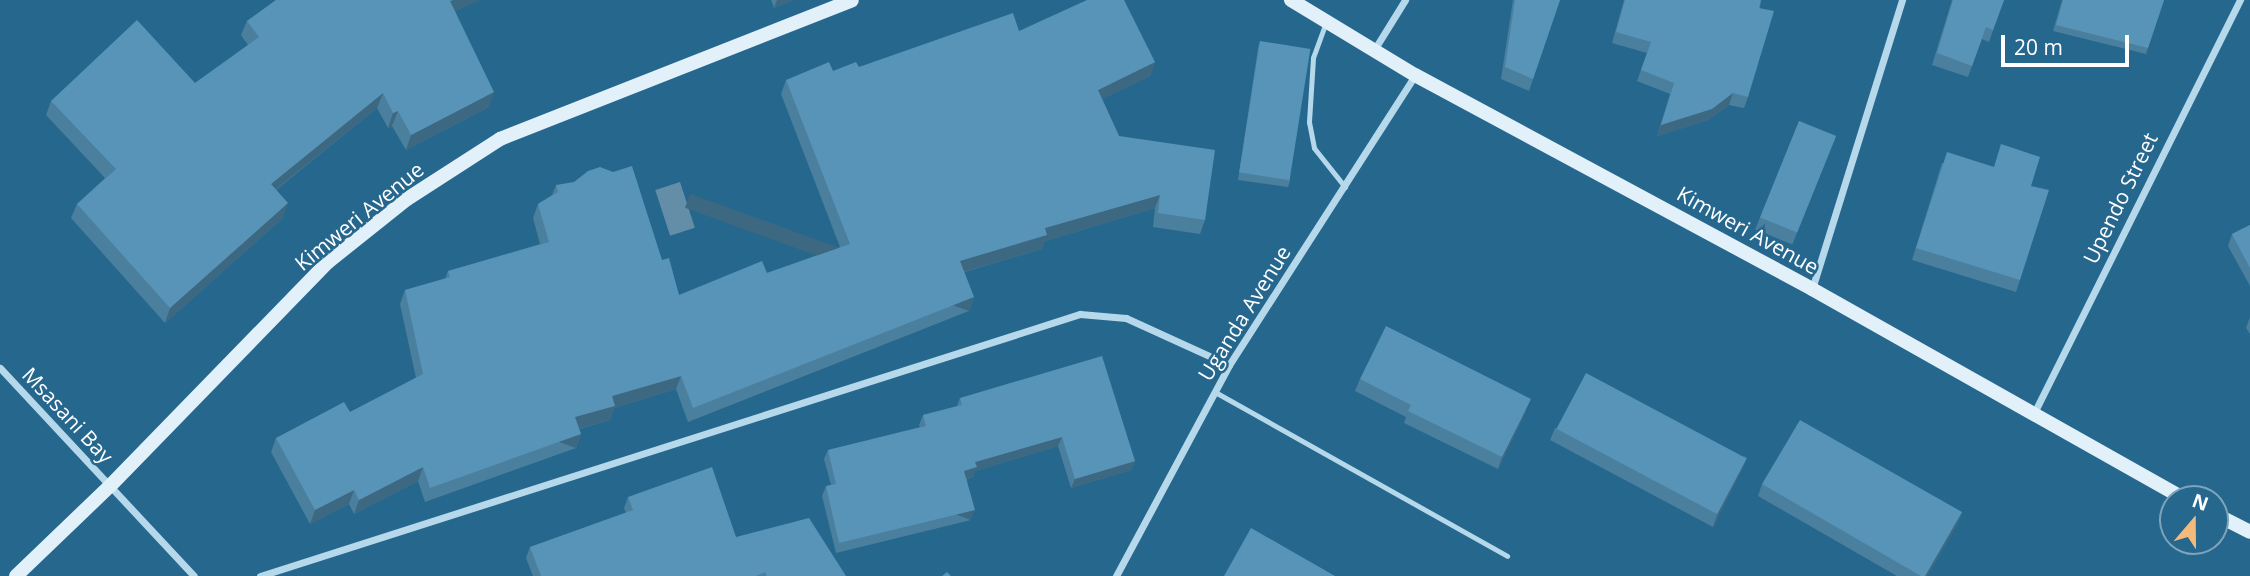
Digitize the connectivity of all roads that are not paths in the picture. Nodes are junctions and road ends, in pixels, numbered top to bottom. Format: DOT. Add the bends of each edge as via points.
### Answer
graph roads {
  1 [pos="852,0"];
  2 [pos="1291,0"];
  3 [pos="1405,0"];
  4 [pos="1902,0"];
  5 [pos="2240,0"];
  6 [pos="1326,22"];
  7 [pos="1373,51"];
  8 [pos="1415,75"];
  9 [pos="1345,187"];
  10 [pos="1812,289"];
  11 [pos="1229,365"];
  12 [pos="0,368"];
  13 [pos="1215,392"];
  14 [pos="2035,413"];
  15 [pos="2160,485"];
  16 [pos="110,486"];
  17 [pos="2229,521"];
  18 [pos="2250,532"];
  19 [pos="1507,556"];
  20 [pos="16,576"];
  21 [pos="194,576"];
  22 [pos="260,576"];
  23 [pos="1116,576"];
  1 -- 16 [label="street, Kimweri Avenue" via="500,139 407,199 328,262"];
  2 -- 6 [label="street, Kimweri Avenue"];
  3 -- 7 [label="street"];
  4 -- 10 [label="street"];
  5 -- 14 [label="street, Upendo Street"];
  6 -- 7 [label="street, Kimweri Avenue"];
  6 -- 9 [label="lane" via="1313,58 1309,122 1314,148"];
  7 -- 8 [label="street, Kimweri Avenue"];
  8 -- 9 [label="street, Uganda Avenue"];
  8 -- 10 [label="street, Kimweri Avenue"];
  9 -- 11 [label="street, Uganda Avenue"];
  10 -- 14 [label="street, Kimweri Avenue"];
  11 -- 13 [label="street, Uganda Avenue"];
  11 -- 22 [label="street" via="1126,318 1080,314"];
  12 -- 16 [label="street, Msasani Bay"];
  13 -- 19 [label="lane"];
  13 -- 23 [label="street, Uganda Avenue"];
  14 -- 15 [label="street, Kimweri Avenue"];
  16 -- 20 [label="street, Kimweri Avenue"];
  16 -- 21 [label="street, Msasani Bay"];
  17 -- 18 [label="street"];
}
